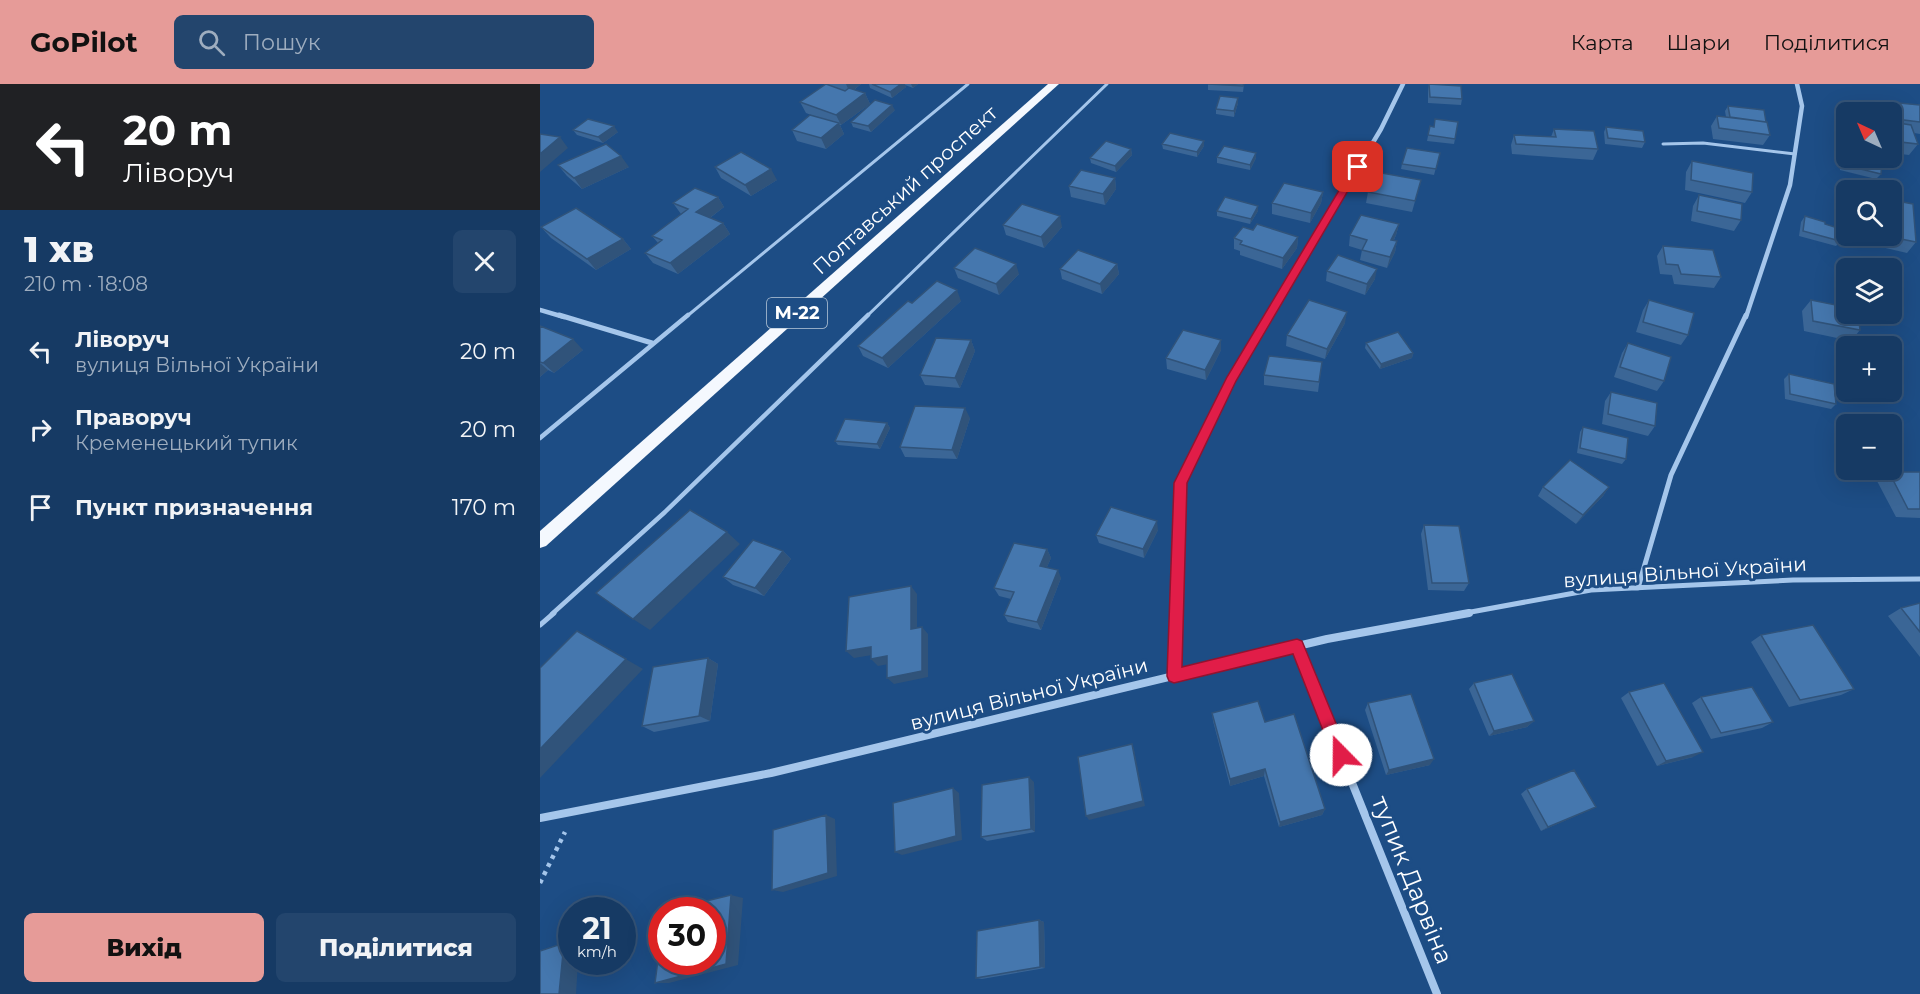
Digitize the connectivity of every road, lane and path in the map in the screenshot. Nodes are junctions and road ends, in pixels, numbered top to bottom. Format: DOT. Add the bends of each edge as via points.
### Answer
graph roads {
  1 [pos="968,84"];
  2 [pos="1054,84"];
  3 [pos="1107,84"];
  4 [pos="1403,84"];
  5 [pos="1797,84"];
  6 [pos="1663,144"];
  7 [pos="1795,154"];
  8 [pos="540,310"];
  9 [pos="652,343"];
  10 [pos="540,438"];
  11 [pos="540,542"];
  12 [pos="1920,579"];
  13 [pos="1638,588"];
  14 [pos="540,625"];
  15 [pos="1297,646"];
  16 [pos="1174,676"];
  17 [pos="576,811"];
  18 [pos="540,818"];
  19 [pos="540,883"];
  20 [pos="1437,994"];
  1 -- 9 [label="lane"];
  2 -- 11 [label="highway, Полтавський проспект / М-22"];
  3 -- 14 [label="lane" via="665,512"];
  4 -- 16 [label="street" via="1381,129 1231,380 1180,483"];
  5 -- 7 [label="street" via="1802,106"];
  6 -- 7 [label="lane" via="1703,143"];
  7 -- 13 [label="street" via="1790,185 1744,322 1671,475"];
  8 -- 9 [label="street"];
  9 -- 10 [label="lane"];
  12 -- 13 [label="street, вулиця Вільної України" via="1792,580"];
  13 -- 15 [label="street, вулиця Вільної України" via="1591,590"];
  15 -- 16 [label="street, вулиця Вільної України"];
  15 -- 20 [label="street, тупик Дарвіна"];
  16 -- 17 [label="street, вулиця Вільної України" via="771,773"];
  17 -- 18 [label="street, вулиця Вільної України"];
  17 -- 19 [label="path"];
}
